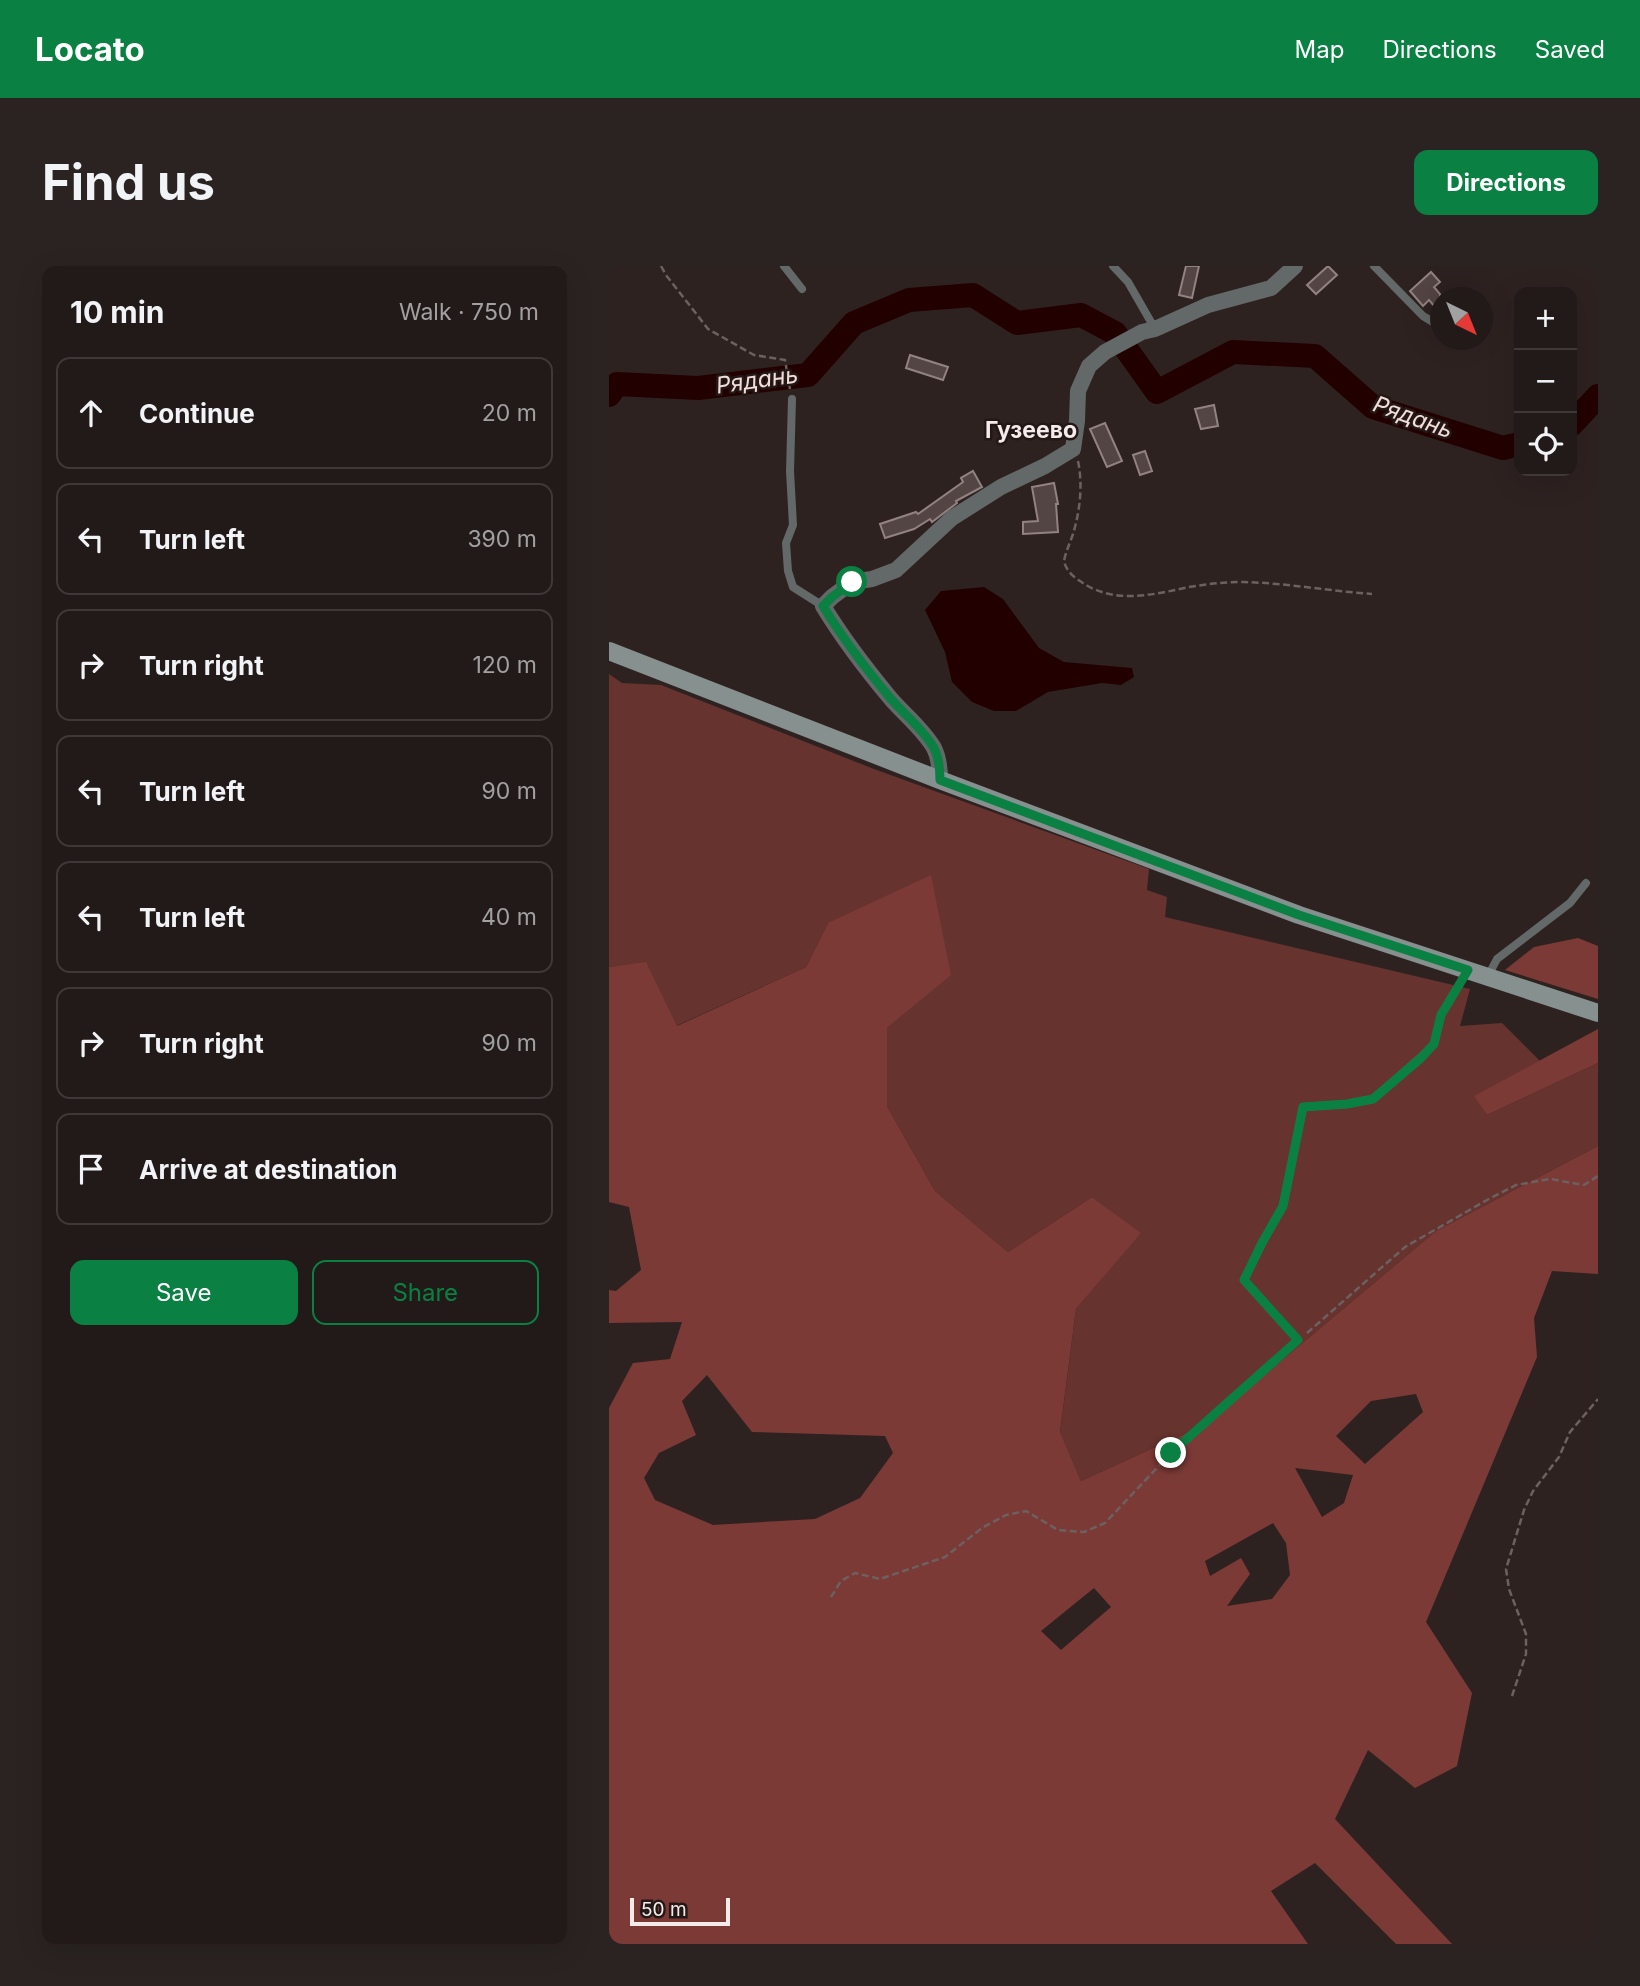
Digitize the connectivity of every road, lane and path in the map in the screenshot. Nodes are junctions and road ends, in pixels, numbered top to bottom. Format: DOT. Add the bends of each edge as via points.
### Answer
graph roads {
  1 [pos="661,266"];
  2 [pos="784,266"];
  3 [pos="1113,266"];
  4 [pos="1295,266"];
  5 [pos="1374,266"];
  6 [pos="802,289"];
  7 [pos="1430,321"];
  8 [pos="1148,330"];
  9 [pos="792,399"];
  10 [pos="1073,449"];
  11 [pos="1372,594"];
  12 [pos="823,606"];
  13 [pos="609,651"];
  14 [pos="940,780"];
  15 [pos="1586,883"];
  16 [pos="1468,970"];
  17 [pos="1488,976"];
  18 [pos="1598,1013"];
  19 [pos="1598,1176"];
  20 [pos="1298,1340"];
  21 [pos="1598,1399"];
  22 [pos="831,1597"];
  23 [pos="1512,1696"];
  1 -- 9 [label="path" via="708,329 754,355 785,360"];
  2 -- 6 [label="lane"];
  3 -- 8 [label="lane" via="1128,282"];
  4 -- 8 [label="street" via="1271,288 1208,305"];
  5 -- 7 [label="lane"];
  8 -- 10 [label="street" via="1105,352 1089,366 1078,391"];
  9 -- 12 [label="lane" via="793,525 786,543 787,571 793,587"];
  10 -- 11 [label="path" via="1079,463 1080,492 1064,561 1073,576 1091,589 1128,596 1240,582"];
  10 -- 12 [label="street" via="952,518 896,570 852,582"];
  12 -- 14 [label="street" via="893,701 925,734 935,750"];
  13 -- 14 [label="street"];
  14 -- 16 [label="street" via="1299,915"];
  15 -- 17 [label="lane" via="1570,903 1497,959"];
  16 -- 17 [label="street"];
  16 -- 20 [label="lane" via="1441,1015 1434,1044 1373,1099 1303,1107 1283,1206 1244,1280"];
  17 -- 18 [label="street"];
  19 -- 20 [label="path" via="1584,1185 1550,1179 1516,1185 1487,1200 1405,1247"];
  20 -- 22 [label="path" via="1171,1453 1105,1523 1084,1532 1058,1530 1027,1511 1006,1515 945,1557 880,1578 855,1573 842,1581"];
  21 -- 23 [label="path" via="1570,1432 1559,1457 1534,1491 1506,1569 1526,1634"];
}
